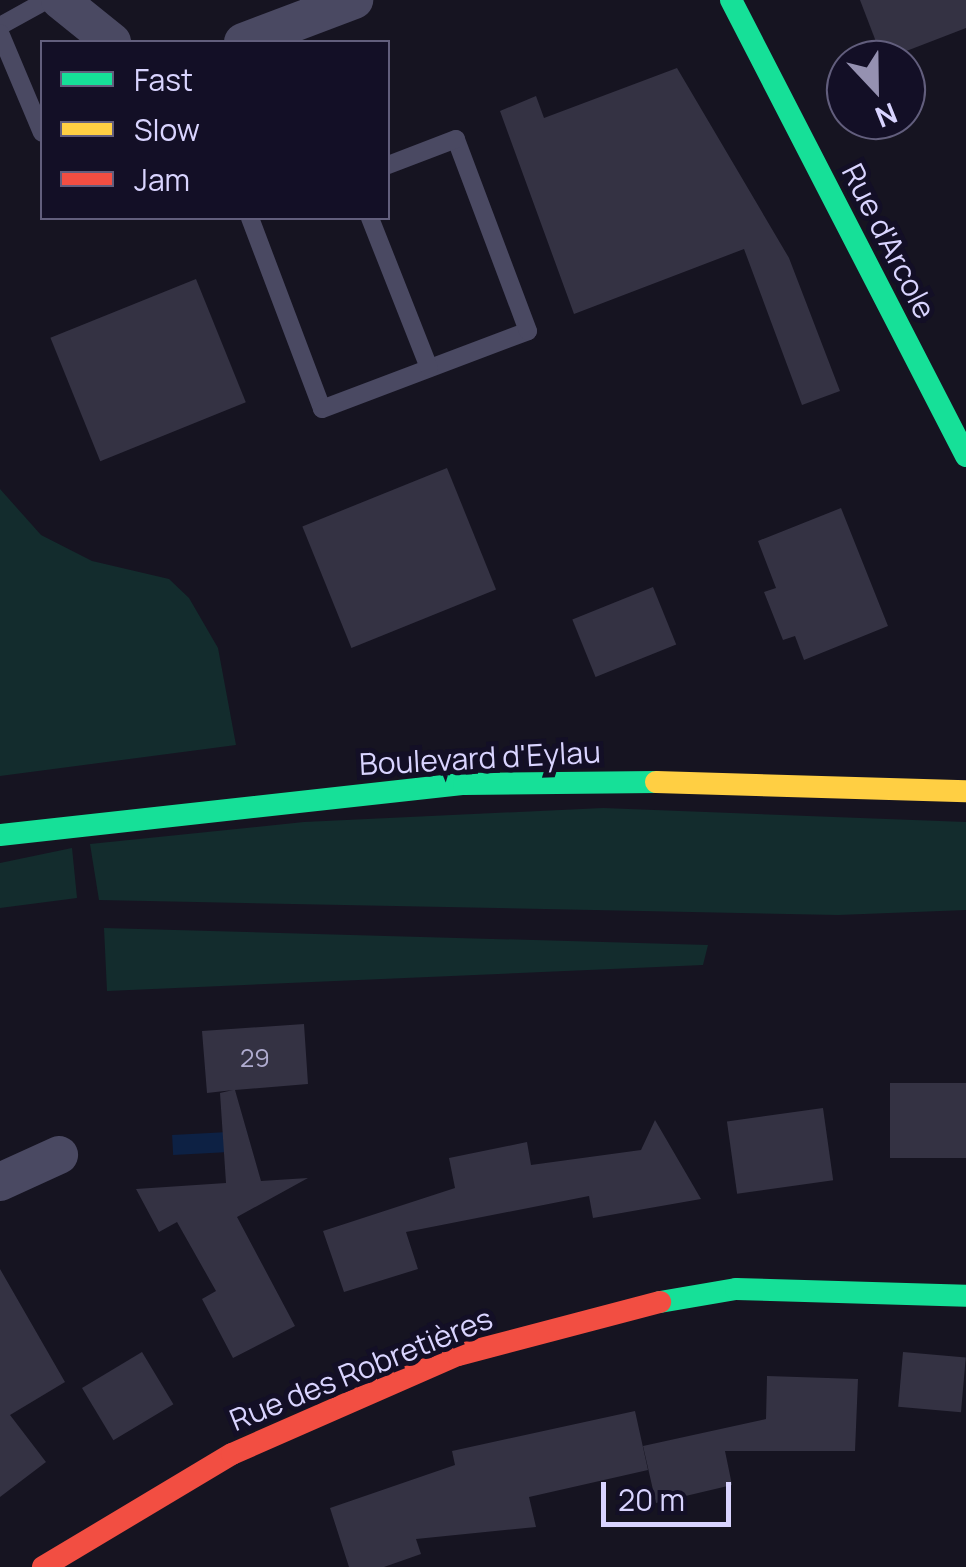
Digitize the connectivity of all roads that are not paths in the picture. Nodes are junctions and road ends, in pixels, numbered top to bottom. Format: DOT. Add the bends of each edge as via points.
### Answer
graph roads {
  1 [pos="47,0"];
  2 [pos="60,0"];
  3 [pos="354,0"];
  4 [pos="731,0"];
  5 [pos="0,30"];
  6 [pos="298,32"];
  7 [pos="110,40"];
  8 [pos="254,40"];
  9 [pos="40,128"];
  10 [pos="390,164"];
  11 [pos="251,220"];
  12 [pos="371,220"];
  13 [pos="429,368"];
  14 [pos="966,456"];
  15 [pos="966,791"];
  16 [pos="0,836"];
  17 [pos="60,1156"];
  18 [pos="0,1182"];
  19 [pos="966,1296"];
  20 [pos="43,1567"];
  1 -- 5 [label="lane"];
  2 -- 7 [label="street"];
  3 -- 6 [label="street"];
  4 -- 14 [label="main road, Rue d'Arcole"];
  5 -- 9 [label="lane"];
  6 -- 8 [label="street"];
  10 -- 13 [label="lane" via="456,139 528,330"];
  11 -- 13 [label="lane" via="322,409"];
  12 -- 13 [label="lane"];
  15 -- 16 [label="main road, Boulevard d'Eylau" via="724,781 464,784"];
  17 -- 18 [label="street"];
  19 -- 20 [label="main road, Rue des Robretières" via="736,1289 584,1318 458,1356 232,1454"];
}
